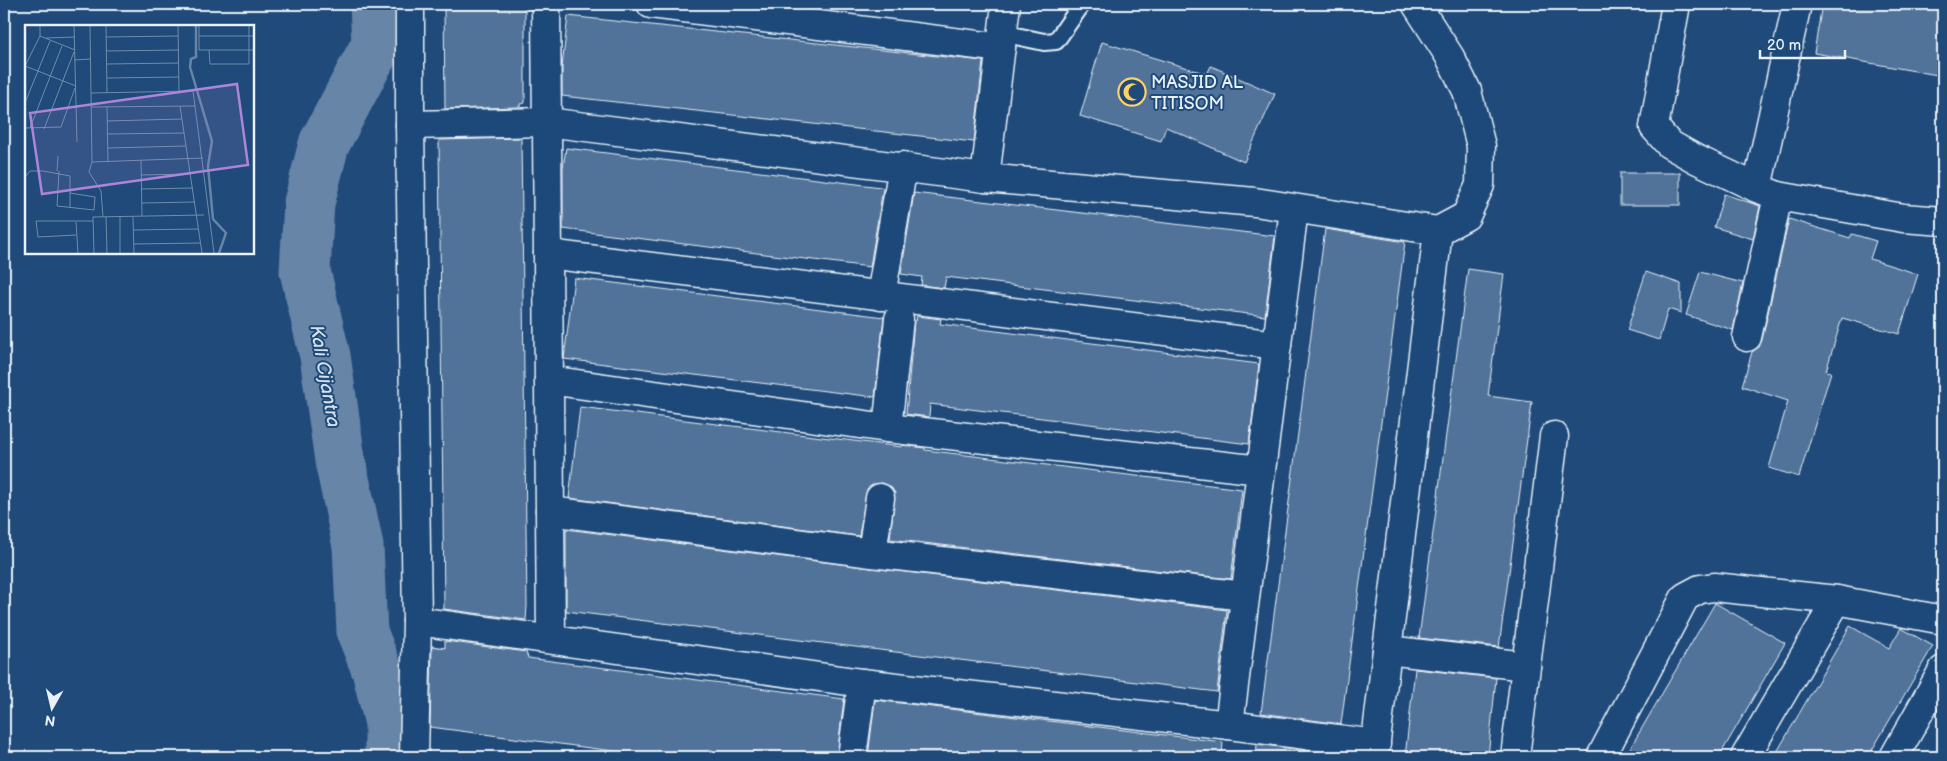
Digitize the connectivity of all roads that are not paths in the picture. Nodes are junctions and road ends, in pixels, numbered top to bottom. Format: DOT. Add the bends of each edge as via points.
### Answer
graph roads {
  1 [pos="410,4"];
  2 [pos="546,4"];
  3 [pos="651,4"];
  4 [pos="1006,4"];
  5 [pos="1082,4"];
  6 [pos="1416,4"];
  7 [pos="1676,4"];
  8 [pos="1797,4"];
  9 [pos="1001,41"];
  10 [pos="547,122"];
  11 [pos="410,125"];
  12 [pos="903,166"];
  13 [pos="985,178"];
  14 [pos="1768,192"];
  15 [pos="1294,208"];
  16 [pos="1943,221"];
  17 [pos="1438,231"];
  18 [pos="548,254"];
  19 [pos="881,296"];
  20 [pos="899,319"];
  21 [pos="1747,337"];
  22 [pos="1277,345"];
  23 [pos="549,380"];
  24 [pos="887,428"];
  25 [pos="1554,436"];
  26 [pos="1261,470"];
  27 [pos="880,498"];
  28 [pos="550,511"];
  29 [pos="872,553"];
  30 [pos="1245,596"];
  31 [pos="1837,600"];
  32 [pos="1943,620"];
  33 [pos="417,621"];
  34 [pos="551,638"];
  35 [pos="1387,650"];
  36 [pos="1526,666"];
  37 [pos="1943,670"];
  38 [pos="862,683"];
  39 [pos="1229,725"];
  40 [pos="1375,751"];
  41 [pos="414,757"];
  42 [pos="852,757"];
  43 [pos="1516,757"];
  44 [pos="1600,757"];
  45 [pos="1745,757"];
  46 [pos="1894,757"];
  1 -- 11 [label="street"];
  2 -- 10 [label="street"];
  3 -- 9 [label="street"];
  4 -- 9 [label="street"];
  5 -- 9 [label="lane" via="1056,41"];
  6 -- 17 [label="street" via="1468,91 1481,146 1480,184 1466,216"];
  7 -- 14 [label="street" via="1654,127 1669,144"];
  8 -- 14 [label="street"];
  9 -- 13 [label="street"];
  10 -- 11 [label="street"];
  10 -- 12 [label="street"];
  10 -- 18 [label="street"];
  11 -- 33 [label="street"];
  12 -- 13 [label="street"];
  12 -- 19 [label="street"];
  13 -- 15 [label="street"];
  14 -- 16 [label="street" via="1902,218"];
  14 -- 21 [label="street"];
  15 -- 17 [label="street"];
  15 -- 22 [label="street"];
  17 -- 35 [label="street"];
  18 -- 19 [label="street"];
  18 -- 23 [label="street"];
  19 -- 22 [label="street"];
  20 -- 24 [label="street"];
  22 -- 26 [label="street"];
  23 -- 24 [label="street"];
  23 -- 28 [label="street"];
  24 -- 26 [label="street"];
  25 -- 36 [label="street"];
  26 -- 30 [label="street"];
  27 -- 29 [label="street"];
  28 -- 29 [label="street"];
  28 -- 34 [label="street"];
  29 -- 30 [label="street"];
  30 -- 39 [label="street"];
  31 -- 32 [label="street"];
  31 -- 44 [label="street" via="1714,587 1700,589 1685,597"];
  31 -- 45 [label="street"];
  33 -- 34 [label="street"];
  33 -- 41 [label="street"];
  34 -- 38 [label="street"];
  35 -- 36 [label="street"];
  35 -- 40 [label="street"];
  36 -- 43 [label="street"];
  37 -- 46 [label="street"];
  38 -- 39 [label="street"];
  38 -- 42 [label="street"];
  39 -- 40 [label="street"];
}
